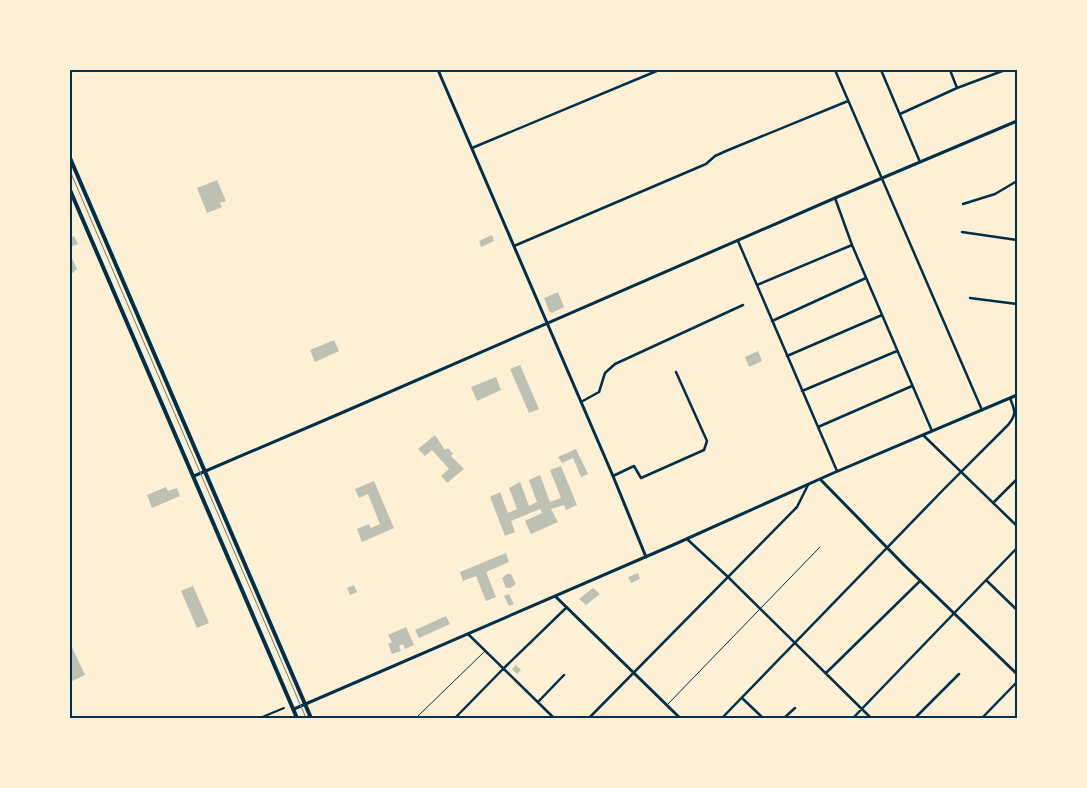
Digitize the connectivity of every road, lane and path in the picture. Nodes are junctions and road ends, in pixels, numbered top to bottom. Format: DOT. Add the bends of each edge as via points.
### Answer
graph roads {
  1 [pos="438,70"];
  2 [pos="658,70"];
  3 [pos="835,70"];
  4 [pos="881,70"];
  5 [pos="950,70"];
  6 [pos="1006,70"];
  7 [pos="957,88"];
  8 [pos="848,101"];
  9 [pos="900,114"];
  10 [pos="1017,121"];
  11 [pos="472,148"];
  12 [pos="70,158"];
  13 [pos="920,162"];
  14 [pos="881,178"];
  15 [pos="1017,181"];
  16 [pos="70,190"];
  17 [pos="835,198"];
  18 [pos="963,204"];
  19 [pos="962,232"];
  20 [pos="1017,240"];
  21 [pos="738,241"];
  22 [pos="852,245"];
  23 [pos="514,246"];
  24 [pos="866,278"];
  25 [pos="757,285"];
  26 [pos="970,298"];
  27 [pos="1017,304"];
  28 [pos="743,306"];
  29 [pos="882,315"];
  30 [pos="772,321"];
  31 [pos="547,324"];
  32 [pos="897,351"];
  33 [pos="787,356"];
  34 [pos="676,372"];
  35 [pos="912,386"];
  36 [pos="802,390"];
  37 [pos="1017,395"];
  38 [pos="1010,398"];
  39 [pos="581,402"];
  40 [pos="982,410"];
  41 [pos="818,427"];
  42 [pos="932,431"];
  43 [pos="923,435"];
  44 [pos="205,471"];
  45 [pos="837,471"];
  46 [pos="961,472"];
  47 [pos="194,476"];
  48 [pos="613,476"];
  49 [pos="820,479"];
  50 [pos="1017,479"];
  51 [pos="808,484"];
  52 [pos="993,503"];
  53 [pos="1017,526"];
  54 [pos="687,539"];
  55 [pos="820,547"];
  56 [pos="887,548"];
  57 [pos="1017,548"];
  58 [pos="646,557"];
  59 [pos="727,576"];
  60 [pos="985,580"];
  61 [pos="920,581"];
  62 [pos="555,596"];
  63 [pos="566,607"];
  64 [pos="759,609"];
  65 [pos="1017,610"];
  66 [pos="954,614"];
  67 [pos="468,634"];
  68 [pos="796,643"];
  69 [pos="486,650"];
  70 [pos="504,668"];
  71 [pos="826,673"];
  72 [pos="634,674"];
  73 [pos="959,674"];
  74 [pos="1017,674"];
  75 [pos="564,675"];
  76 [pos="1017,682"];
  77 [pos="742,698"];
  78 [pos="538,702"];
  79 [pos="305,704"];
  80 [pos="666,705"];
  81 [pos="284,708"];
  82 [pos="795,708"];
  83 [pos="294,709"];
  84 [pos="861,709"];
  85 [pos="260,718"];
  86 [pos="297,718"];
  87 [pos="311,718"];
  88 [pos="416,718"];
  89 [pos="455,718"];
  90 [pos="554,718"];
  91 [pos="589,718"];
  92 [pos="680,718"];
  93 [pos="722,718"];
  94 [pos="763,718"];
  95 [pos="784,718"];
  96 [pos="853,718"];
  97 [pos="871,718"];
  98 [pos="915,718"];
  99 [pos="982,718"];
  1 -- 11 [label="street"];
  2 -- 11 [label="street"];
  3 -- 8 [label="street"];
  4 -- 9 [label="street"];
  5 -- 7 [label="street"];
  6 -- 7 [label="street"];
  7 -- 9 [label="street"];
  8 -- 14 [label="street"];
  8 -- 23 [label="street" via="726,151 706,164"];
  9 -- 13 [label="street"];
  10 -- 13 [label="street"];
  11 -- 23 [label="street"];
  12 -- 44 [label="main road"];
  13 -- 14 [label="street"];
  14 -- 17 [label="street"];
  14 -- 40 [label="street"];
  15 -- 18 [label="street" via="995,194"];
  16 -- 47 [label="main road"];
  17 -- 21 [label="street"];
  17 -- 22 [label="street"];
  19 -- 20 [label="street"];
  21 -- 25 [label="street"];
  21 -- 31 [label="street"];
  22 -- 24 [label="street"];
  22 -- 25 [label="street"];
  23 -- 31 [label="street"];
  24 -- 29 [label="street"];
  24 -- 30 [label="street"];
  25 -- 30 [label="street"];
  26 -- 27 [label="street"];
  28 -- 39 [label="street" via="615,364 605,373 599,392"];
  29 -- 32 [label="street"];
  29 -- 33 [label="street"];
  30 -- 33 [label="street"];
  31 -- 39 [label="street"];
  31 -- 44 [label="street"];
  32 -- 35 [label="street"];
  32 -- 36 [label="street"];
  33 -- 36 [label="street"];
  34 -- 48 [label="street" via="707,441 704,450 641,478 634,466"];
  35 -- 41 [label="street"];
  35 -- 42 [label="street"];
  36 -- 41 [label="street"];
  37 -- 38 [label="street"];
  38 -- 40 [label="street"];
  38 -- 46 [label="street" via="1015,410 1013,419"];
  39 -- 48 [label="street"];
  40 -- 42 [label="street"];
  41 -- 45 [label="street"];
  42 -- 43 [label="street"];
  43 -- 45 [label="street"];
  43 -- 46 [label="street"];
  44 -- 47 [label="street"];
  44 -- 79 [label="main road"];
  45 -- 49 [label="street"];
  46 -- 52 [label="street"];
  46 -- 56 [label="street"];
  47 -- 83 [label="main road"];
  48 -- 58 [label="street"];
  49 -- 51 [label="street"];
  49 -- 56 [label="street"];
  50 -- 52 [label="street"];
  51 -- 54 [label="street"];
  51 -- 59 [label="street" via="797,506"];
  52 -- 53 [label="street"];
  54 -- 58 [label="street"];
  54 -- 59 [label="street"];
  55 -- 64 [label="lane"];
  56 -- 61 [label="street"];
  56 -- 68 [label="street"];
  57 -- 60 [label="street"];
  58 -- 62 [label="street"];
  59 -- 64 [label="street"];
  59 -- 72 [label="street"];
  60 -- 65 [label="street"];
  60 -- 66 [label="street"];
  61 -- 66 [label="street"];
  61 -- 71 [label="street"];
  62 -- 63 [label="street"];
  62 -- 67 [label="street"];
  63 -- 70 [label="street"];
  63 -- 72 [label="street"];
  64 -- 68 [label="street"];
  64 -- 80 [label="lane"];
  66 -- 74 [label="street"];
  66 -- 84 [label="street"];
  67 -- 69 [label="street"];
  67 -- 79 [label="street"];
  68 -- 71 [label="street"];
  68 -- 77 [label="street"];
  69 -- 70 [label="street"];
  69 -- 88 [label="lane"];
  70 -- 78 [label="street"];
  70 -- 89 [label="street"];
  71 -- 84 [label="street"];
  72 -- 80 [label="street"];
  72 -- 91 [label="street"];
  73 -- 98 [label="street"];
  75 -- 78 [label="street"];
  76 -- 99 [label="street"];
  77 -- 93 [label="street"];
  77 -- 94 [label="street"];
  78 -- 90 [label="street"];
  79 -- 83 [label="street"];
  79 -- 87 [label="main road"];
  80 -- 92 [label="street"];
  81 -- 85 [label="street"];
  82 -- 95 [label="street"];
  83 -- 86 [label="main road"];
  84 -- 96 [label="street"];
  84 -- 97 [label="street"];
}
